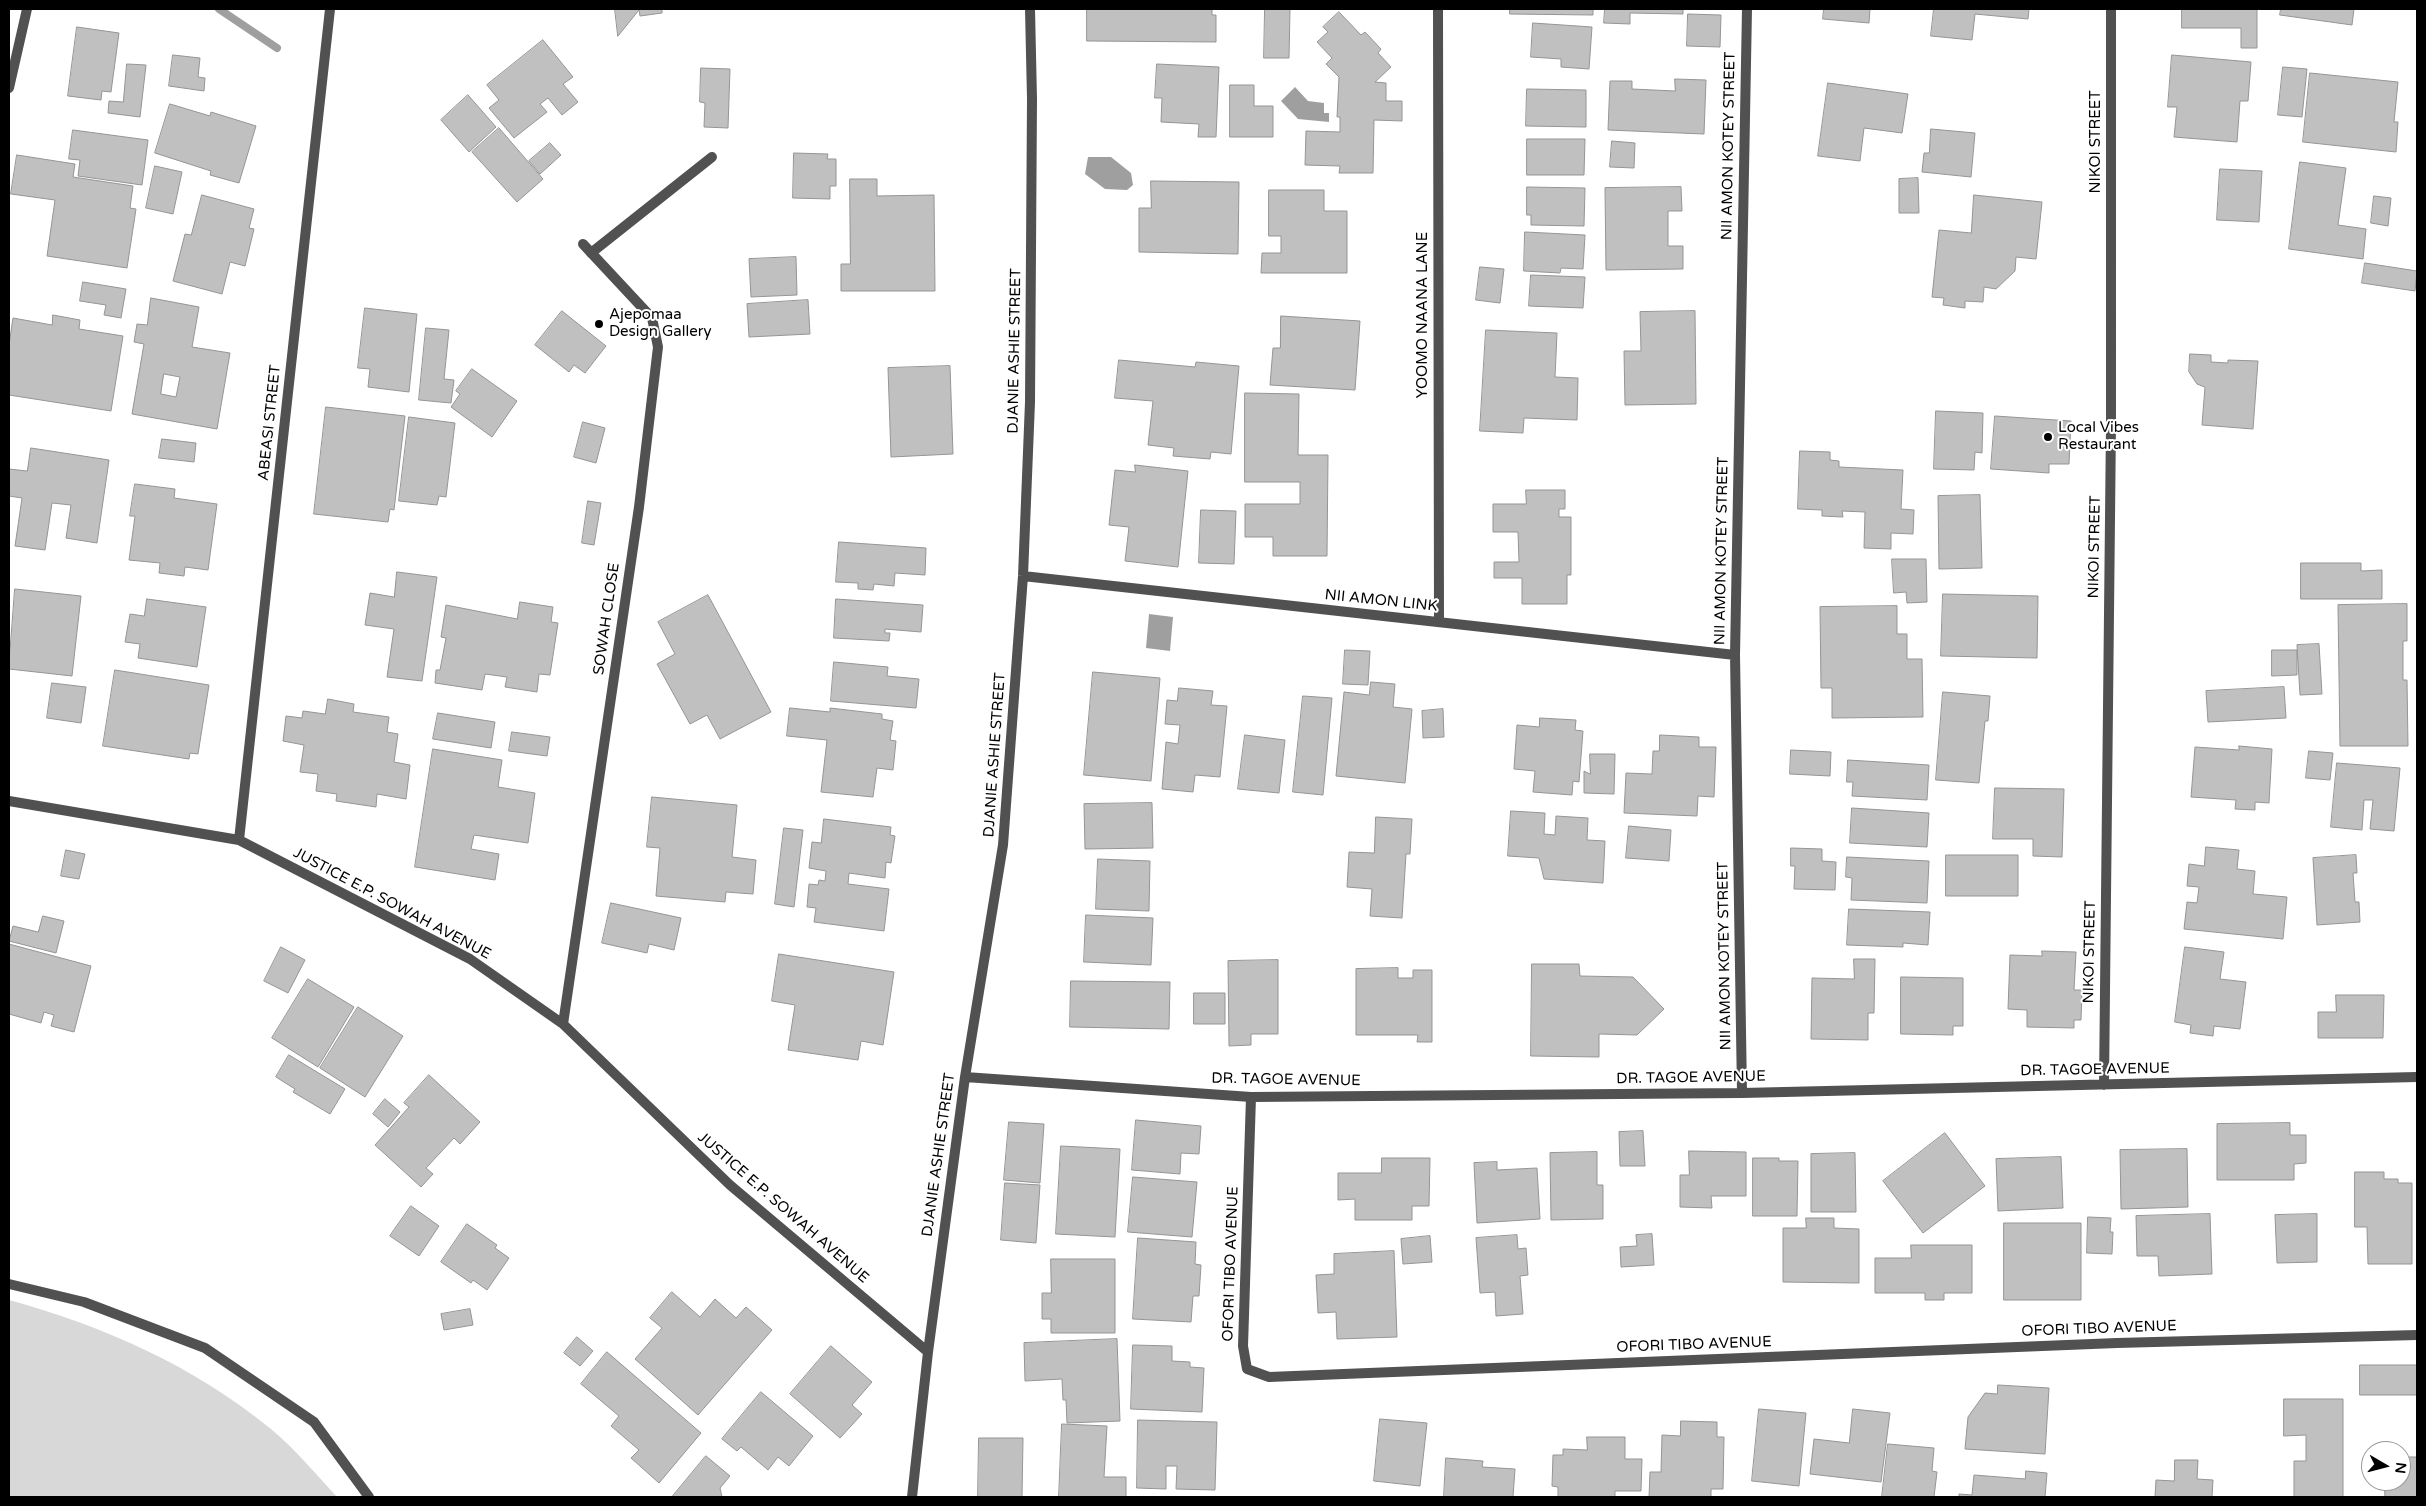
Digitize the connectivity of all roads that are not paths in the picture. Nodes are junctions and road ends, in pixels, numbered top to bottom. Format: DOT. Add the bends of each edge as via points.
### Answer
graph roads {
  1 [pos="27,9"];
  2 [pos="330,9"];
  3 [pos="1030,9"];
  4 [pos="1438,9"];
  5 [pos="1747,9"];
  6 [pos="2111,9"];
  7 [pos="9,88"];
  8 [pos="712,157"];
  9 [pos="583,244"];
  10 [pos="591,253"];
  11 [pos="1023,576"];
  12 [pos="1439,622"];
  13 [pos="1735,655"];
  14 [pos="9,801"];
  15 [pos="239,840"];
  16 [pos="563,1024"];
  17 [pos="965,1077"];
  18 [pos="2417,1077"];
  19 [pos="2104,1085"];
  20 [pos="1742,1093"];
  21 [pos="1251,1097"];
  22 [pos="9,1284"];
  23 [pos="2417,1335"];
  24 [pos="928,1352"];
  25 [pos="369,1497"];
  26 [pos="912,1497"];
  1 -- 7 [label="street"];
  2 -- 15 [label="street, ABEASI STREET"];
  3 -- 11 [label="street, DJANIE ASHIE STREET" via="1030,392"];
  4 -- 12 [label="street, YOOMO NAANA LANE"];
  5 -- 13 [label="street, NII AMON KOTEY STREET"];
  6 -- 19 [label="street, NIKOI STREET" via="2111,424"];
  8 -- 10 [label="street"];
  9 -- 10 [label="street, SOWAH CLOSE"];
  10 -- 16 [label="street, SOWAH CLOSE" via="652,318 658,347 639,507"];
  11 -- 12 [label="street, NII AMON LINK"];
  11 -- 17 [label="street, DJANIE ASHIE STREET" via="1003,844"];
  12 -- 13 [label="street, NII AMON LINK"];
  13 -- 20 [label="street, NII AMON KOTEY STREET"];
  14 -- 15 [label="street, JUSTICE E.P. SOWAH AVENUE"];
  15 -- 16 [label="street, JUSTICE E.P. SOWAH AVENUE" via="470,959"];
  16 -- 24 [label="street, JUSTICE E.P. SOWAH AVENUE" via="730,1185"];
  17 -- 21 [label="street, DR. TAGOE AVENUE"];
  17 -- 24 [label="street, DJANIE ASHIE STREET"];
  18 -- 19 [label="street, DR. TAGOE AVENUE"];
  19 -- 20 [label="street, DR. TAGOE AVENUE"];
  20 -- 21 [label="street, DR. TAGOE AVENUE"];
  21 -- 23 [label="street, OFORI TIBO AVENUE" via="1243,1346 1247,1369 1269,1377 2117,1342"];
  22 -- 25 [label="street" via="84,1302 206,1348 314,1422"];
  24 -- 26 [label="street, DJANIE ASHIE STREET"];
}
